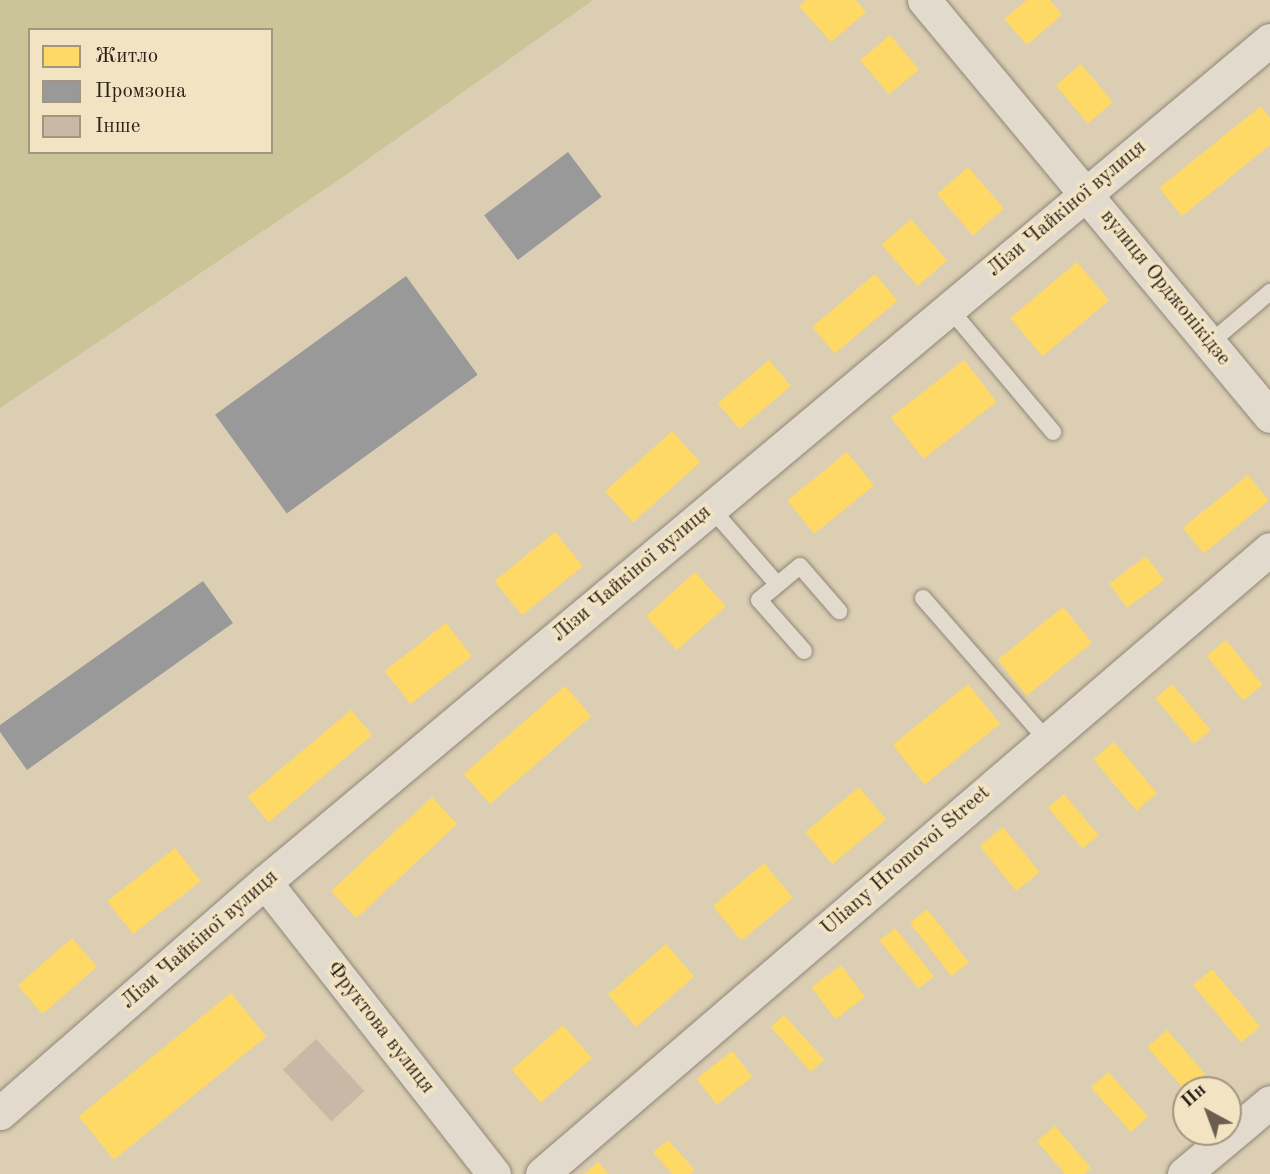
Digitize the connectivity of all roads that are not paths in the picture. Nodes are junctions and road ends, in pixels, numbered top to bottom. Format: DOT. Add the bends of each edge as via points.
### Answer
graph roads {
  1 [pos="925,0"];
  2 [pos="1270,40"];
  3 [pos="1087,192"];
  4 [pos="1270,292"];
  5 [pos="949,308"];
  6 [pos="1210,343"];
  7 [pos="1270,416"];
  8 [pos="1053,432"];
  9 [pos="711,508"];
  10 [pos="1270,549"];
  11 [pos="777,584"];
  12 [pos="923,598"];
  13 [pos="839,611"];
  14 [pos="804,651"];
  15 [pos="1047,740"];
  16 [pos="265,882"];
  17 [pos="1270,1102"];
  18 [pos="0,1114"];
  19 [pos="494,1174"];
  20 [pos="542,1174"];
  21 [pos="1184,1174"];
  1 -- 3 [label="street, вулиця Орджонікідзе"];
  2 -- 3 [label="street, Лізи Чайкіної вулиця"];
  3 -- 5 [label="street, Лізи Чайкіної вулиця"];
  3 -- 6 [label="street, вулиця Орджонікідзе"];
  4 -- 6 [label="lane"];
  5 -- 8 [label="lane"];
  5 -- 9 [label="street, Лізи Чайкіної вулиця"];
  6 -- 7 [label="street, вулиця Орджонікідзе"];
  9 -- 11 [label="lane"];
  9 -- 16 [label="street, Лізи Чайкіної вулиця"];
  10 -- 15 [label="street, Uliany Hromovoi Street"];
  11 -- 13 [label="lane" via="800,566"];
  11 -- 14 [label="lane" via="760,600"];
  12 -- 15 [label="lane"];
  15 -- 20 [label="street, Uliany Hromovoi Street"];
  16 -- 18 [label="street, Лізи Чайкіної вулиця"];
  16 -- 19 [label="street, Фруктова вулиця"];
  17 -- 21 [label="street"];
}
